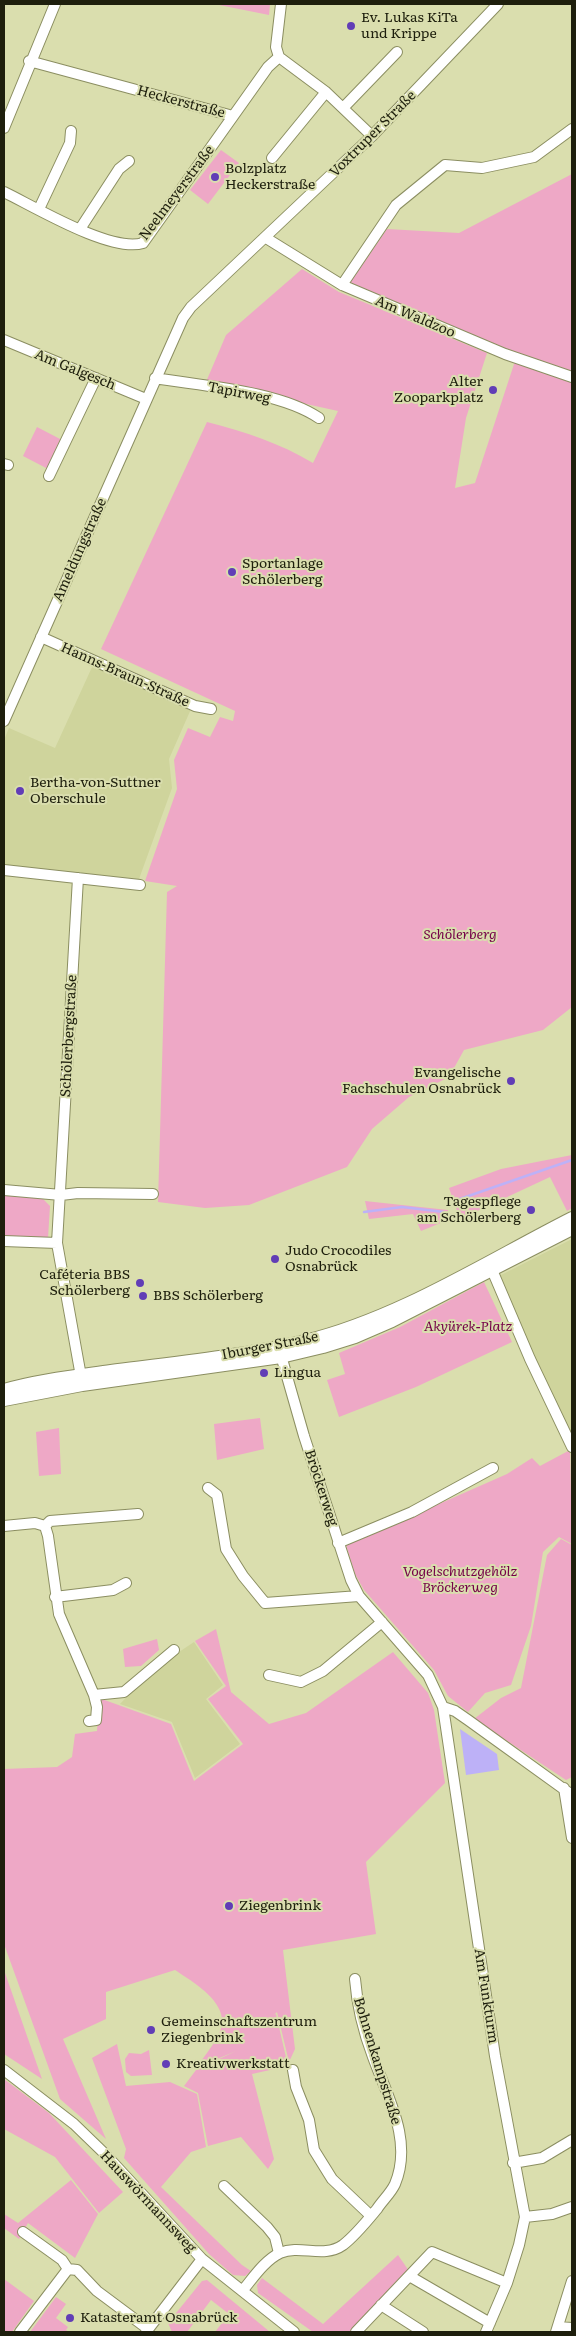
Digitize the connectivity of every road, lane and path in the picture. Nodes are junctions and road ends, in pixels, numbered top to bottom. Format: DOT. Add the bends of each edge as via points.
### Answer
graph roads {
  1 [pos="55,4"];
  2 [pos="281,4"];
  3 [pos="498,4"];
  4 [pos="397,52"];
  5 [pos="279,57"];
  6 [pos="30,61"];
  7 [pos="326,92"];
  8 [pos="343,108"];
  9 [pos="233,116"];
  10 [pos="4,128"];
  11 [pos="572,129"];
  12 [pos="71,131"];
  13 [pos="372,136"];
  14 [pos="272,158"];
  15 [pos="129,161"];
  16 [pos="4,192"];
  17 [pos="38,208"];
  18 [pos="80,229"];
  19 [pos="266,238"];
  20 [pos="342,285"];
  21 [pos="4,340"];
  22 [pos="572,376"];
  23 [pos="96,378"];
  24 [pos="155,378"];
  25 [pos="146,399"];
  26 [pos="319,418"];
  27 [pos="49,476"];
  28 [pos="41,637"];
  29 [pos="211,709"];
  30 [pos="4,721"];
  31 [pos="4,870"];
  32 [pos="78,878"];
  33 [pos="140,885"];
  34 [pos="4,1190"];
  35 [pos="153,1194"];
  36 [pos="60,1195"];
  37 [pos="572,1218"];
  38 [pos="572,1229"];
  39 [pos="4,1241"];
  40 [pos="58,1243"];
  41 [pos="491,1266"];
  42 [pos="280,1351"];
  43 [pos="82,1380"];
  44 [pos="4,1390"];
  45 [pos="4,1400"];
  46 [pos="572,1447"];
  47 [pos="493,1468"];
  48 [pos="208,1488"];
  49 [pos="138,1514"];
  50 [pos="4,1526"];
  51 [pos="45,1526"];
  52 [pos="338,1543"];
  53 [pos="126,1583"];
  54 [pos="359,1596"];
  55 [pos="55,1597"];
  56 [pos="382,1622"];
  57 [pos="174,1650"];
  58 [pos="269,1675"];
  59 [pos="94,1695"];
  60 [pos="443,1707"];
  61 [pos="89,1721"];
  62 [pos="564,1788"];
  63 [pos="572,1794"];
  64 [pos="572,1838"];
  65 [pos="355,1979"];
  66 [pos="4,2070"];
  67 [pos="293,2070"];
  68 [pos="572,2140"];
  69 [pos="513,2163"];
  70 [pos="224,2186"];
  71 [pos="572,2207"];
  72 [pos="371,2216"];
  73 [pos="525,2217"];
  74 [pos="23,2232"];
  75 [pos="279,2253"];
  76 [pos="202,2260"];
  77 [pos="68,2269"];
  78 [pos="411,2277"];
  79 [pos="508,2283"];
  80 [pos="572,2286"];
  81 [pos="243,2290"];
  82 [pos="381,2305"];
  83 [pos="488,2328"];
  84 [pos="572,2328"];
  85 [pos="557,2330"];
  86 [pos="147,2331"];
  87 [pos="20,2332"];
  88 [pos="294,2332"];
  89 [pos="356,2332"];
  90 [pos="423,2332"];
  1 -- 6 [label="street"];
  2 -- 5 [label="street" via="276,47"];
  3 -- 13 [label="street, Voxtruper Straße"];
  4 -- 8 [label="street"];
  5 -- 7 [label="street"];
  5 -- 9 [label="street, Heckerstraße" via="268,67"];
  6 -- 9 [label="street, Heckerstraße"];
  6 -- 10 [label="street"];
  7 -- 8 [label="street"];
  7 -- 14 [label="street"];
  8 -- 13 [label="street"];
  9 -- 18 [label="street, Neelmeyerstraße" via="143,243 134,246 110,242"];
  11 -- 20 [label="street" via="534,157 482,168 445,165 396,205"];
  12 -- 17 [label="street" via="70,143"];
  13 -- 19 [label="street, Voxtruper Straße"];
  15 -- 18 [label="street" via="119,169"];
  16 -- 17 [label="street, Neelmeyerstraße"];
  17 -- 18 [label="street, Neelmeyerstraße"];
  19 -- 20 [label="street, Am Waldzoo"];
  19 -- 24 [label="street, Voxtruper Straße" via="183,318"];
  20 -- 22 [label="street, Am Waldzoo" via="505,354"];
  21 -- 23 [label="street, Am Galgesch"];
  23 -- 25 [label="street, Am Galgesch"];
  23 -- 27 [label="street"];
  24 -- 25 [label="street, Ameldungstraße"];
  24 -- 26 [label="street, Tapirweg" via="285,402 305,408"];
  25 -- 28 [label="street, Ameldungstraße"];
  28 -- 29 [label="street, Hanns-Braun-Straße" via="195,706"];
  28 -- 30 [label="street, Ameldungstraße"];
  31 -- 32 [label="street"];
  32 -- 33 [label="street"];
  32 -- 36 [label="street, Schölerbergstraße"];
  34 -- 36 [label="street"];
  35 -- 36 [label="street"];
  36 -- 40 [label="street, Schölerbergstraße"];
  37 -- 41 [label="main road, Iburger Straße"];
  38 -- 41 [label="main road, Iburger Straße"];
  39 -- 40 [label="street"];
  40 -- 43 [label="street, Schölerbergstraße"];
  41 -- 42 [label="main road, Iburger Straße" via="392,1322 355,1337"];
  41 -- 46 [label="street"];
  42 -- 43 [label="main road, Iburger Straße"];
  42 -- 52 [label="street, Bröckerweg"];
  43 -- 44 [label="main road, Iburger Straße"];
  43 -- 45 [label="main road, Iburger Straße"];
  47 -- 52 [label="street" via="412,1512"];
  48 -- 54 [label="street" via="218,1495 226,1549 265,1603"];
  49 -- 51 [label="street" via="50,1521"];
  50 -- 51 [label="street" via="35,1523"];
  51 -- 55 [label="street"];
  52 -- 54 [label="street, Bröckerweg"];
  53 -- 55 [label="street" via="113,1590"];
  54 -- 56 [label="street, Bröckerweg"];
  55 -- 59 [label="street" via="59,1614"];
  56 -- 58 [label="street" via="323,1671 300,1682"];
  56 -- 60 [label="street, Bröckerweg" via="428,1675"];
  57 -- 59 [label="street" via="124,1692"];
  59 -- 61 [label="street" via="96,1720"];
  60 -- 62 [label="street" via="455,1711"];
  60 -- 69 [label="street, Am Funkturm"];
  62 -- 63 [label="street"];
  62 -- 64 [label="street"];
  65 -- 72 [label="street, Bohnenkampstraße" via="356,1995 373,2056 392,2102 403,2149 394,2185"];
  66 -- 76 [label="street, Hauswörmannsweg" via="80,2130"];
  67 -- 72 [label="street" via="314,2150 332,2179"];
  68 -- 69 [label="street" via="542,2158"];
  69 -- 73 [label="street, Am Funkturm"];
  70 -- 75 [label="street" via="268,2227 275,2237"];
  71 -- 73 [label="street" via="552,2214"];
  72 -- 75 [label="street, Bohnenkampstraße" via="345,2244 336,2249"];
  73 -- 79 [label="street, Am Funkturm"];
  74 -- 77 [label="street" via="62,2260"];
  75 -- 81 [label="street"];
  76 -- 81 [label="street, Hauswörmannsweg"];
  76 -- 86 [label="street"];
  77 -- 86 [label="street" via="77,2270 97,2291"];
  77 -- 87 [label="street"];
  78 -- 79 [label="street" via="432,2252"];
  78 -- 82 [label="street"];
  78 -- 83 [label="street, Am Funkturm"];
  79 -- 83 [label="street, Am Funkturm"];
  80 -- 85 [label="street"];
  81 -- 88 [label="street, Hauswörmannsweg"];
  82 -- 89 [label="street"];
  82 -- 90 [label="street"];
  84 -- 85 [label="street"];
}
